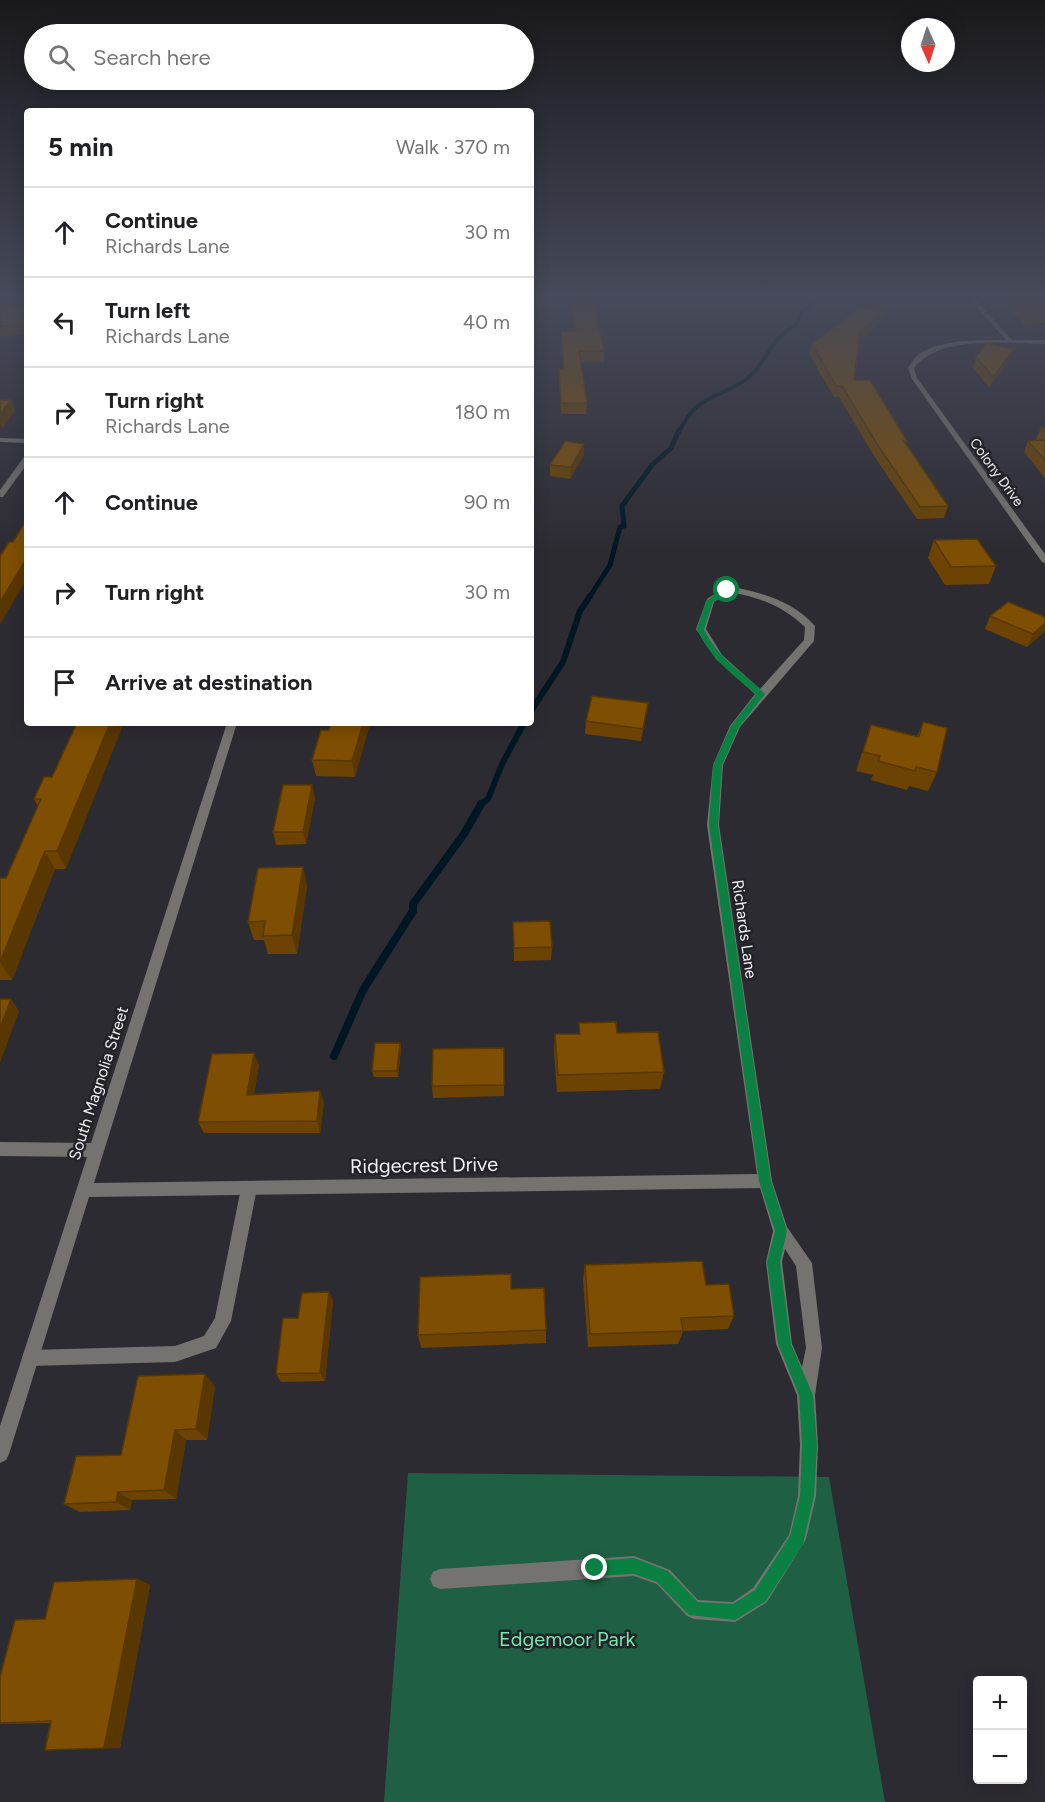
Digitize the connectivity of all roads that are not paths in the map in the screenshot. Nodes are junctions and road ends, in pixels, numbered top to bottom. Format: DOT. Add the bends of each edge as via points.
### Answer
graph roads {
  1 [pos="918,383"];
  2 [pos="0,440"];
  3 [pos="24,441"];
  4 [pos="24,463"];
  5 [pos="0,495"];
  6 [pos="1045,560"];
  7 [pos="761,694"];
  8 [pos="231,726"];
  9 [pos="0,1149"];
  10 [pos="96,1150"];
  11 [pos="765,1181"];
  12 [pos="249,1188"];
  13 [pos="83,1190"];
  14 [pos="781,1231"];
  15 [pos="30,1358"];
  16 [pos="806,1395"];
  17 [pos="0,1454"];
  18 [pos="441,1579"];
  1 -- 6 [label="street, Colony Drive"];
  2 -- 3 [label="street"];
  4 -- 5 [label="street"];
  7 -- 7 [label="street, Richards Lane" via="721,660 709,647 701,629 710,601 727,590 759,593 794,610 810,626 809,641"];
  7 -- 11 [label="street, Richards Lane" via="735,726 718,765 713,825"];
  8 -- 10 [label="street, South Magnolia Street"];
  9 -- 10 [label="street"];
  10 -- 13 [label="street, South Magnolia Street"];
  11 -- 12 [label="street, Ridgecrest Drive"];
  11 -- 14 [label="street, Richards Lane"];
  12 -- 13 [label="street, Ridgecrest Drive"];
  12 -- 15 [label="street" via="223,1321 210,1342 175,1354"];
  13 -- 15 [label="street, South Magnolia Street"];
  14 -- 16 [label="street" via="774,1262 784,1344"];
  14 -- 16 [label="street" via="804,1263 814,1348"];
  15 -- 17 [label="street, South Magnolia Street"];
  16 -- 18 [label="street" via="807,1496 797,1539 760,1595 735,1612 694,1609 663,1576 634,1566"];
}
